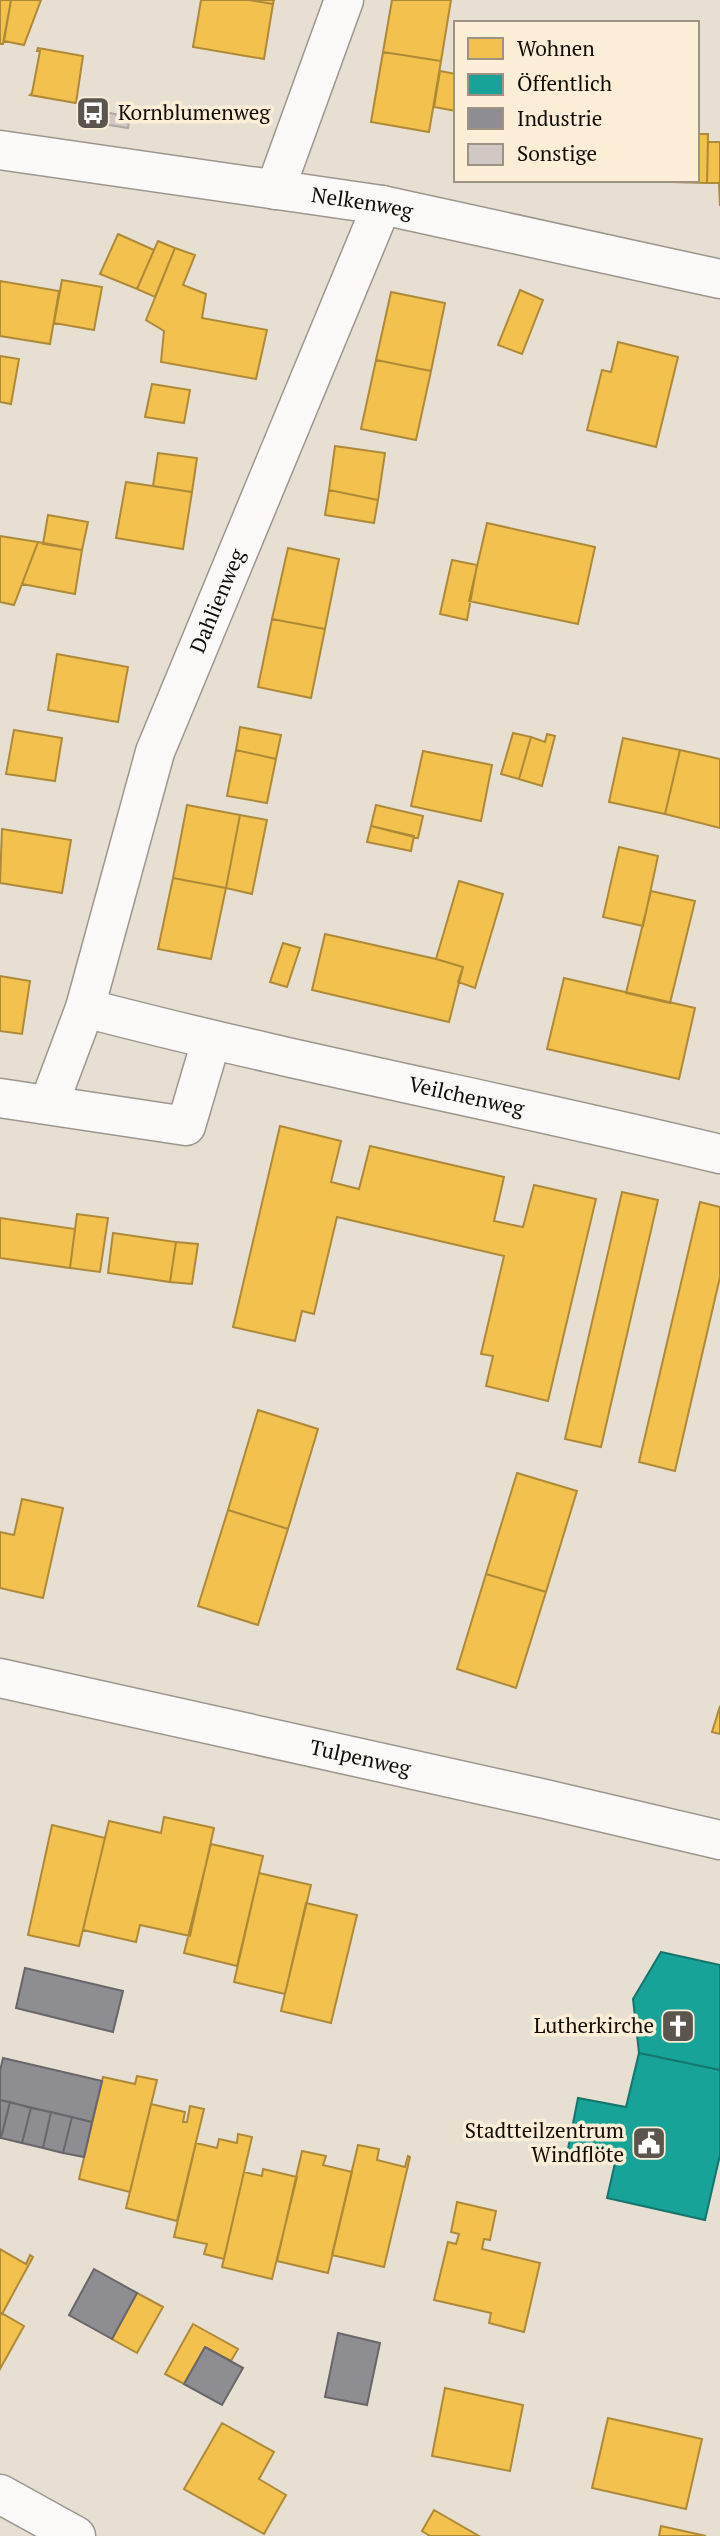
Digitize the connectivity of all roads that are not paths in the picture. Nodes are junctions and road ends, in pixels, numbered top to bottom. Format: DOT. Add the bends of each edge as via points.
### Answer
graph roads {
  1 [pos="344,0"];
  2 [pos="0,150"];
  3 [pos="275,190"];
  4 [pos="382,205"];
  5 [pos="720,279"];
  6 [pos="85,1008"];
  7 [pos="211,1041"];
  8 [pos="0,1098"];
  9 [pos="49,1104"];
  10 [pos="720,1154"];
  11 [pos="1,1684"];
  12 [pos="720,1840"];
  13 [pos="0,2494"];
  14 [pos="76,2536"];
  1 -- 3 [label="street"];
  2 -- 3 [label="street, Nelkenweg"];
  3 -- 4 [label="street, Nelkenweg"];
  4 -- 5 [label="street, Nelkenweg"];
  4 -- 6 [label="street, Dahlienweg" via="155,752"];
  6 -- 7 [label="street, Veilchenweg"];
  6 -- 9 [label="street"];
  7 -- 9 [label="street" via="186,1126"];
  7 -- 10 [label="street, Veilchenweg"];
  8 -- 9 [label="street"];
  11 -- 12 [label="street, Tulpenweg"];
  13 -- 14 [label="street"];
}
